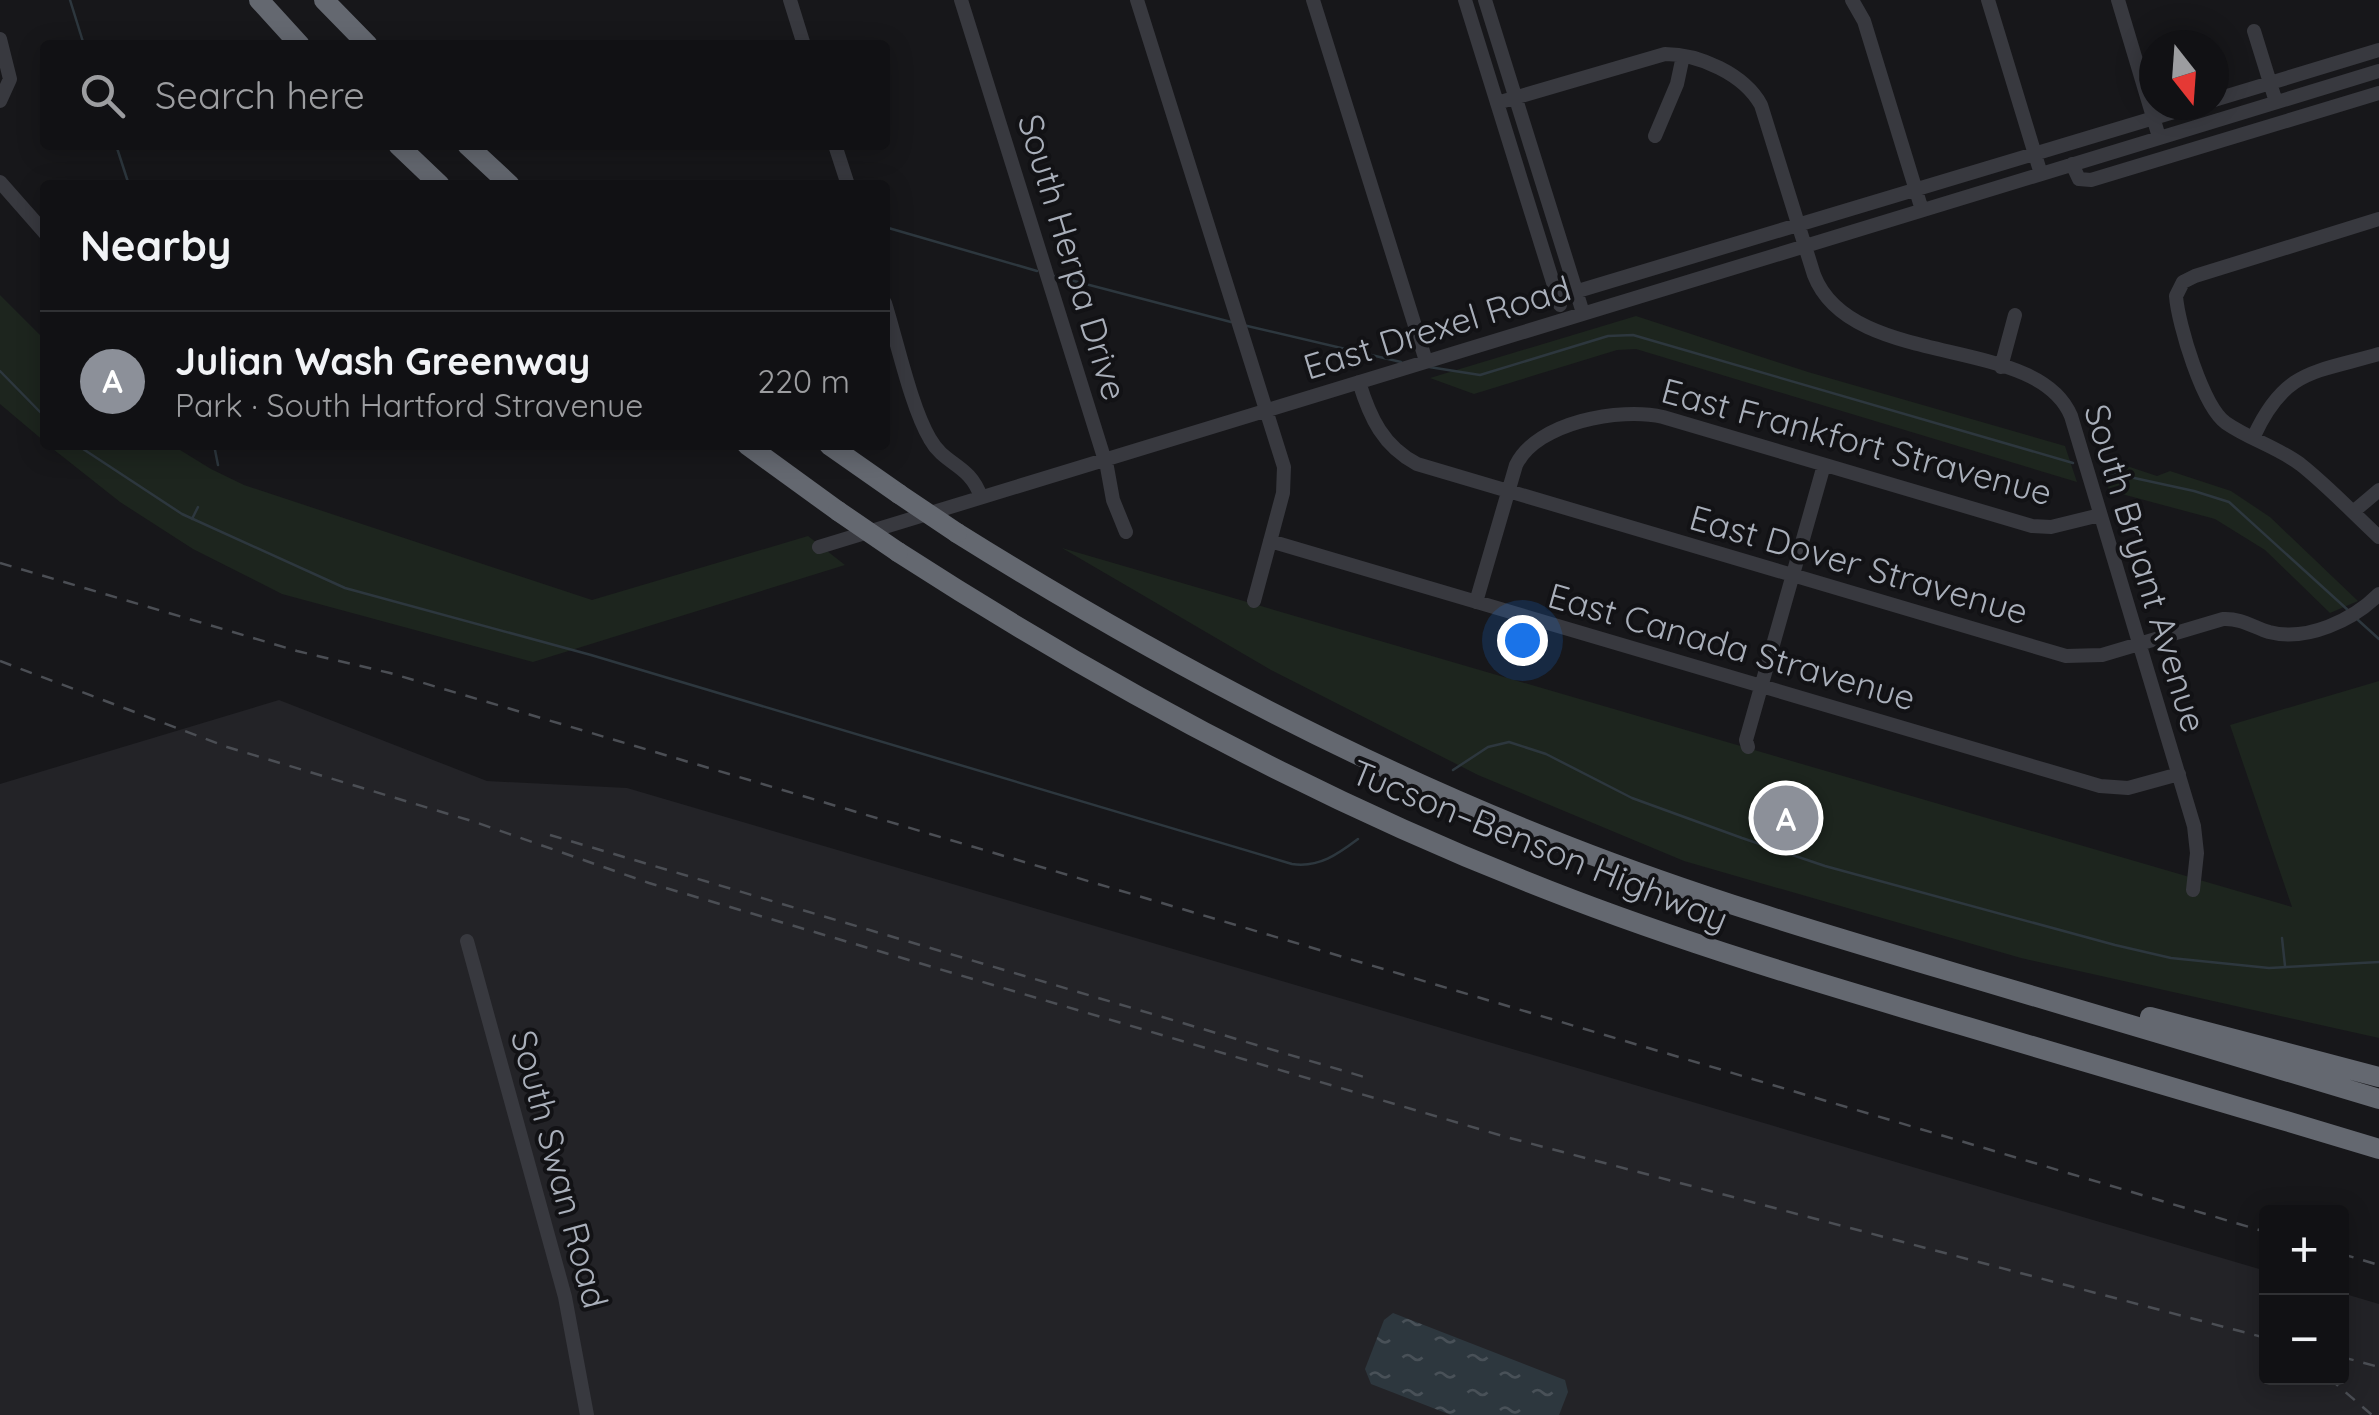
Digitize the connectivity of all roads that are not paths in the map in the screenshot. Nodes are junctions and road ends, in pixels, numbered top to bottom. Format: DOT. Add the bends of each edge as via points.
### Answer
graph roads {
  1 [pos="259,0"];
  2 [pos="324,0"];
  3 [pos="790,0"];
  4 [pos="961,0"];
  5 [pos="1137,0"];
  6 [pos="1313,0"];
  7 [pos="1465,0"];
  8 [pos="1486,0"];
  9 [pos="1852,0"];
  10 [pos="1988,0"];
  11 [pos="2118,0"];
  12 [pos="2254,32"];
  13 [pos="0,38"];
  14 [pos="295,40"];
  15 [pos="363,40"];
  16 [pos="802,40"];
  17 [pos="2379,50"];
  18 [pos="1682,56"];
  19 [pos="2139,69"];
  20 [pos="2379,71"];
  21 [pos="2270,83"];
  22 [pos="2379,92"];
  23 [pos="2229,95"];
  24 [pos="1516,98"];
  25 [pos="0,102"];
  26 [pos="2276,102"];
  27 [pos="1498,104"];
  28 [pos="2147,120"];
  29 [pos="2155,120"];
  30 [pos="1655,136"];
  31 [pos="2160,137"];
  32 [pos="403,150"];
  33 [pos="472,150"];
  34 [pos="837,150"];
  35 [pos="2034,154"];
  36 [pos="2072,164"];
  37 [pos="2040,174"];
  38 [pos="435,180"];
  39 [pos="505,180"];
  40 [pos="846,180"];
  41 [pos="0,182"];
  42 [pos="1915,190"];
  43 [pos="1922,210"];
  44 [pos="2379,219"];
  45 [pos="1799,226"];
  46 [pos="40,227"];
  47 [pos="1805,246"];
  48 [pos="1576,293"];
  49 [pos="1558,297"];
  50 [pos="1583,314"];
  51 [pos="2015,316"];
  52 [pos="890,319"];
  53 [pos="1565,319"];
  54 [pos="2379,354"];
  55 [pos="1426,362"];
  56 [pos="2001,367"];
  57 [pos="1359,382"];
  58 [pos="1266,410"];
  59 [pos="2254,436"];
  60 [pos="754,450"];
  61 [pos="836,450"];
  62 [pos="1105,460"];
  63 [pos="1824,465"];
  64 [pos="2379,490"];
  65 [pos="1508,491"];
  66 [pos="981,497"];
  67 [pos="2353,512"];
  68 [pos="2100,515"];
  69 [pos="1126,532"];
  70 [pos="2379,538"];
  71 [pos="1270,541"];
  72 [pos="819,547"];
  73 [pos="1793,576"];
  74 [pos="2379,594"];
  75 [pos="1254,601"];
  76 [pos="1476,602"];
  77 [pos="2139,644"];
  78 [pos="1760,685"];
  79 [pos="1748,747"];
  80 [pos="2179,774"];
  81 [pos="2193,890"];
  82 [pos="1770,918"];
  83 [pos="468,940"];
  84 [pos="2379,1077"];
  85 [pos="2379,1098"];
  86 [pos="2228,1104"];
  87 [pos="2379,1148"];
  88 [pos="2379,1162"];
  89 [pos="588,1415"];
  1 -- 14 [label="highway"];
  2 -- 15 [label="highway"];
  3 -- 16 [label="street"];
  4 -- 62 [label="street, South Herpa Drive"];
  5 -- 58 [label="street"];
  6 -- 55 [label="street"];
  7 -- 27 [label="street"];
  8 -- 24 [label="street"];
  9 -- 42 [label="street"];
  10 -- 35 [label="street"];
  11 -- 19 [label="street"];
  12 -- 21 [label="street"];
  13 -- 25 [label="street" via="10,79"];
  17 -- 21 [label="street"];
  18 -- 24 [label="street" via="1649,56"];
  18 -- 30 [label="street"];
  18 -- 45 [label="street, South Bryant Avenue" via="1736,78 1756,96"];
  20 -- 26 [label="street, East Drexel Road"];
  21 -- 23 [label="street"];
  21 -- 26 [label="street"];
  22 -- 36 [label="street" via="2091,180 2079,180"];
  24 -- 27 [label="street"];
  24 -- 48 [label="street"];
  26 -- 31 [label="street, East Drexel Road"];
  27 -- 49 [label="street"];
  28 -- 35 [label="street, East Drexel Road"];
  29 -- 31 [label="street"];
  31 -- 36 [label="street, East Drexel Road"];
  32 -- 38 [label="highway"];
  33 -- 39 [label="highway"];
  34 -- 40 [label="street"];
  35 -- 37 [label="street"];
  35 -- 42 [label="street, East Drexel Road"];
  36 -- 37 [label="street, East Drexel Road"];
  37 -- 43 [label="street, East Drexel Road"];
  41 -- 46 [label="street"];
  42 -- 43 [label="street"];
  42 -- 45 [label="street, East Drexel Road"];
  43 -- 47 [label="street, East Drexel Road"];
  44 -- 59 [label="street" via="2194,276 2179,287 2177,304 2205,397 2226,422"];
  45 -- 47 [label="street, South Bryant Avenue"];
  45 -- 48 [label="street, East Drexel Road"];
  47 -- 50 [label="street, East Drexel Road"];
  47 -- 56 [label="street, South Bryant Avenue" via="1818,284 1846,317"];
  48 -- 49 [label="street, East Drexel Road"];
  48 -- 50 [label="street"];
  49 -- 53 [label="street"];
  50 -- 53 [label="street, East Drexel Road"];
  51 -- 56 [label="street"];
  52 -- 66 [label="street" via="928,437 969,473"];
  53 -- 55 [label="street, East Drexel Road"];
  54 -- 59 [label="street" via="2292,383 2273,400"];
  55 -- 57 [label="street, East Drexel Road"];
  56 -- 68 [label="street, South Bryant Avenue" via="2039,379 2062,399"];
  57 -- 58 [label="street, East Drexel Road"];
  57 -- 65 [label="street, East Dover Stravenue" via="1375,425 1397,451 1428,468"];
  58 -- 62 [label="street, East Drexel Road"];
  58 -- 71 [label="street" via="1285,476"];
  59 -- 67 [label="street" via="2302,466"];
  60 -- 86 [label="highway, Tucson–Benson Highway, bridge" via="1027,634 1344,802 1654,930"];
  61 -- 82 [label="highway, Tucson–Benson Highway, bridge" via="958,534 1244,700 1389,771 1568,846"];
  62 -- 66 [label="street, East Drexel Road"];
  62 -- 69 [label="street, South Herpa Drive"];
  63 -- 65 [label="street, East Frankfort Stravenue" via="1663,418 1620,414 1534,441"];
  63 -- 68 [label="street, East Frankfort Stravenue" via="2032,526 2052,528"];
  63 -- 73 [label="street"];
  64 -- 67 [label="street"];
  65 -- 73 [label="street, East Dover Stravenue"];
  65 -- 76 [label="street, East Frankfort Stravenue"];
  66 -- 72 [label="street, East Drexel Road"];
  67 -- 70 [label="street"];
  68 -- 77 [label="street, South Bryant Avenue"];
  71 -- 75 [label="street"];
  71 -- 76 [label="street, East Canada Stravenue"];
  73 -- 77 [label="street, East Dover Stravenue" via="2066,656 2092,658"];
  73 -- 78 [label="street"];
  74 -- 77 [label="street, East Dover Stravenue" via="2344,620 2302,633 2278,634 2228,619"];
  76 -- 78 [label="street, East Canada Stravenue"];
  77 -- 80 [label="street, South Bryant Avenue"];
  78 -- 79 [label="street"];
  78 -- 80 [label="street, East Canada Stravenue" via="2110,789"];
  80 -- 81 [label="street, South Bryant Avenue" via="2196,837"];
  82 -- 84 [label="highway"];
  82 -- 85 [label="highway, Tucson–Benson Highway"];
  83 -- 89 [label="street, South Swan Road" via="566,1298"];
  86 -- 87 [label="highway, Tucson–Benson Highway"];
  86 -- 88 [label="highway"];
}
